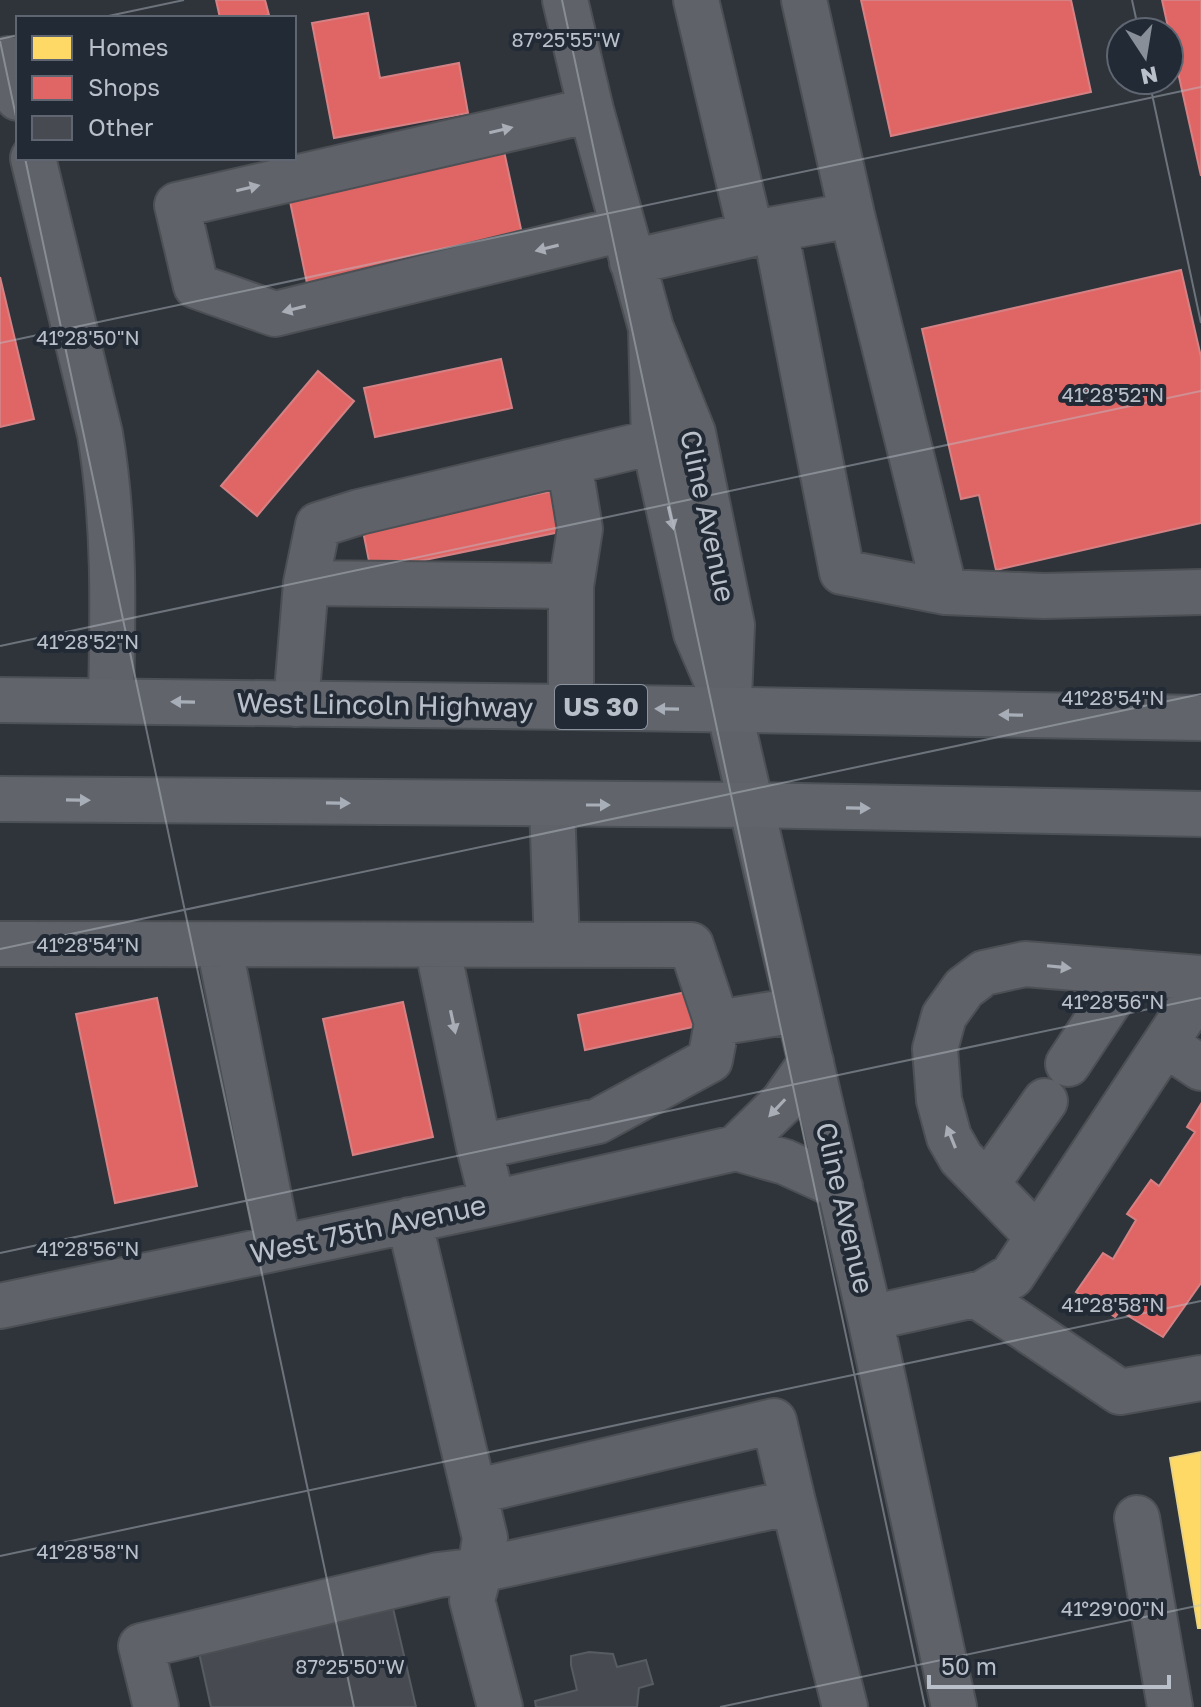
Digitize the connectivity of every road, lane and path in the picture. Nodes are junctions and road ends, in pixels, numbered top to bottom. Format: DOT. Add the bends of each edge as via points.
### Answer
graph roads {
  1 [pos="565,0"];
  2 [pos="696,0"];
  3 [pos="804,0"];
  4 [pos="591,110"];
  5 [pos="33,160"];
  6 [pos="852,215"];
  7 [pos="763,232"];
  8 [pos="628,245"];
  9 [pos="651,328"];
  10 [pos="654,442"];
  11 [pos="569,462"];
  12 [pos="306,583"];
  13 [pos="571,586"];
  14 [pos="945,592"];
  15 [pos="1201,592"];
  16 [pos="0,700"];
  17 [pos="111,701"];
  18 [pos="296,704"];
  19 [pos="571,707"];
  20 [pos="729,710"];
  21 [pos="1201,718"];
  22 [pos="0,799"];
  23 [pos="552,805"];
  24 [pos="750,805"];
  25 [pos="1201,814"];
  26 [pos="0,944"];
  27 [pos="219,945"];
  28 [pos="437,945"];
  29 [pos="557,945"];
  30 [pos="1129,972"];
  31 [pos="1201,978"];
  32 [pos="1201,989"];
  33 [pos="797,1010"];
  34 [pos="717,1023"];
  35 [pos="1165,1044"];
  36 [pos="811,1062"];
  37 [pos="1068,1064"];
  38 [pos="1201,1068"];
  39 [pos="1045,1101"];
  40 [pos="479,1147"];
  41 [pos="736,1148"];
  42 [pos="987,1184"];
  43 [pos="840,1187"];
  44 [pos="493,1203"];
  45 [pos="409,1220"];
  46 [pos="1038,1237"];
  47 [pos="279,1247"];
  48 [pos="976,1295"];
  49 [pos="0,1306"];
  50 [pos="870,1318"];
  51 [pos="1201,1378"];
  52 [pos="474,1492"];
  53 [pos="793,1502"];
  54 [pos="1137,1518"];
  55 [pos="480,1570"];
  56 [pos="1172,1703"];
  57 [pos="156,1707"];
  58 [pos="500,1707"];
  59 [pos="845,1707"];
  60 [pos="954,1707"];
  1 -- 4 [label="street, Cline Avenue"];
  2 -- 7 [label="street"];
  3 -- 6 [label="street"];
  4 -- 8 [label="street, Cline Avenue"];
  8 -- 4 [label="street, one-way" via="275,314 196,286 177,205"];
  5 -- 17 [label="street" via="107,477"];
  6 -- 7 [label="street"];
  6 -- 14 [label="street"];
  7 -- 8 [label="street"];
  7 -- 14 [label="street" via="842,572"];
  8 -- 9 [label="street, Cline Avenue"];
  9 -- 10 [label="street, Cline Avenue"];
  9 -- 20 [label="street, Cline Avenue" via="693,433 732,625"];
  10 -- 11 [label="street"];
  10 -- 20 [label="street, Cline Avenue, one-way" via="696,633"];
  11 -- 12 [label="street" via="318,525"];
  11 -- 13 [label="street" via="580,529"];
  12 -- 13 [label="street"];
  12 -- 18 [label="street"];
  13 -- 19 [label="street"];
  14 -- 15 [label="street"];
  16 -- 17 [label="main road, West Lincoln Highway / US 30"];
  18 -- 17 [label="main road, West Lincoln Highway / US 30, one-way"];
  18 -- 19 [label="main road, West Lincoln Highway / US 30"];
  20 -- 19 [label="main road, West Lincoln Highway / US 30, one-way"];
  21 -- 20 [label="main road, West Lincoln Highway / US 30, one-way"];
  20 -- 24 [label="street, Cline Avenue"];
  22 -- 23 [label="main road, one-way"];
  23 -- 24 [label="main road, one-way"];
  23 -- 29 [label="street"];
  24 -- 25 [label="main road, one-way"];
  24 -- 33 [label="street, Cline Avenue"];
  26 -- 27 [label="street"];
  27 -- 28 [label="street"];
  27 -- 47 [label="street"];
  28 -- 29 [label="street"];
  28 -- 40 [label="street, one-way"];
  29 -- 34 [label="street" via="691,945"];
  30 -- 31 [label="street"];
  30 -- 37 [label="street"];
  42 -- 30 [label="street, one-way" via="961,1158 939,1100 935,1049 944,1016 964,988 984,973 1025,964"];
  32 -- 35 [label="street"];
  33 -- 34 [label="street"];
  33 -- 36 [label="street, Cline Avenue"];
  34 -- 40 [label="street" via="710,1060 598,1121"];
  35 -- 38 [label="street"];
  35 -- 46 [label="street"];
  36 -- 41 [label="street, one-way" via="783,1102"];
  36 -- 43 [label="street, Cline Avenue"];
  39 -- 42 [label="street"];
  40 -- 44 [label="street"];
  41 -- 43 [label="street, West 75th Avenue" via="785,1162"];
  41 -- 44 [label="street, West 75th Avenue"];
  42 -- 46 [label="street"];
  43 -- 50 [label="street, Cline Avenue"];
  44 -- 45 [label="street, West 75th Avenue"];
  45 -- 47 [label="street, West 75th Avenue"];
  45 -- 52 [label="street"];
  46 -- 48 [label="street" via="1012,1276"];
  47 -- 49 [label="street, West 75th Avenue"];
  48 -- 50 [label="street"];
  48 -- 51 [label="street" via="1120,1392"];
  50 -- 60 [label="street, Cline Avenue"];
  52 -- 53 [label="street" via="774,1421"];
  52 -- 55 [label="street" via="485,1538"];
  53 -- 55 [label="street"];
  53 -- 59 [label="street"];
  54 -- 56 [label="street"];
  55 -- 57 [label="street" via="438,1575 141,1646"];
  55 -- 58 [label="street" via="472,1600"];
}
